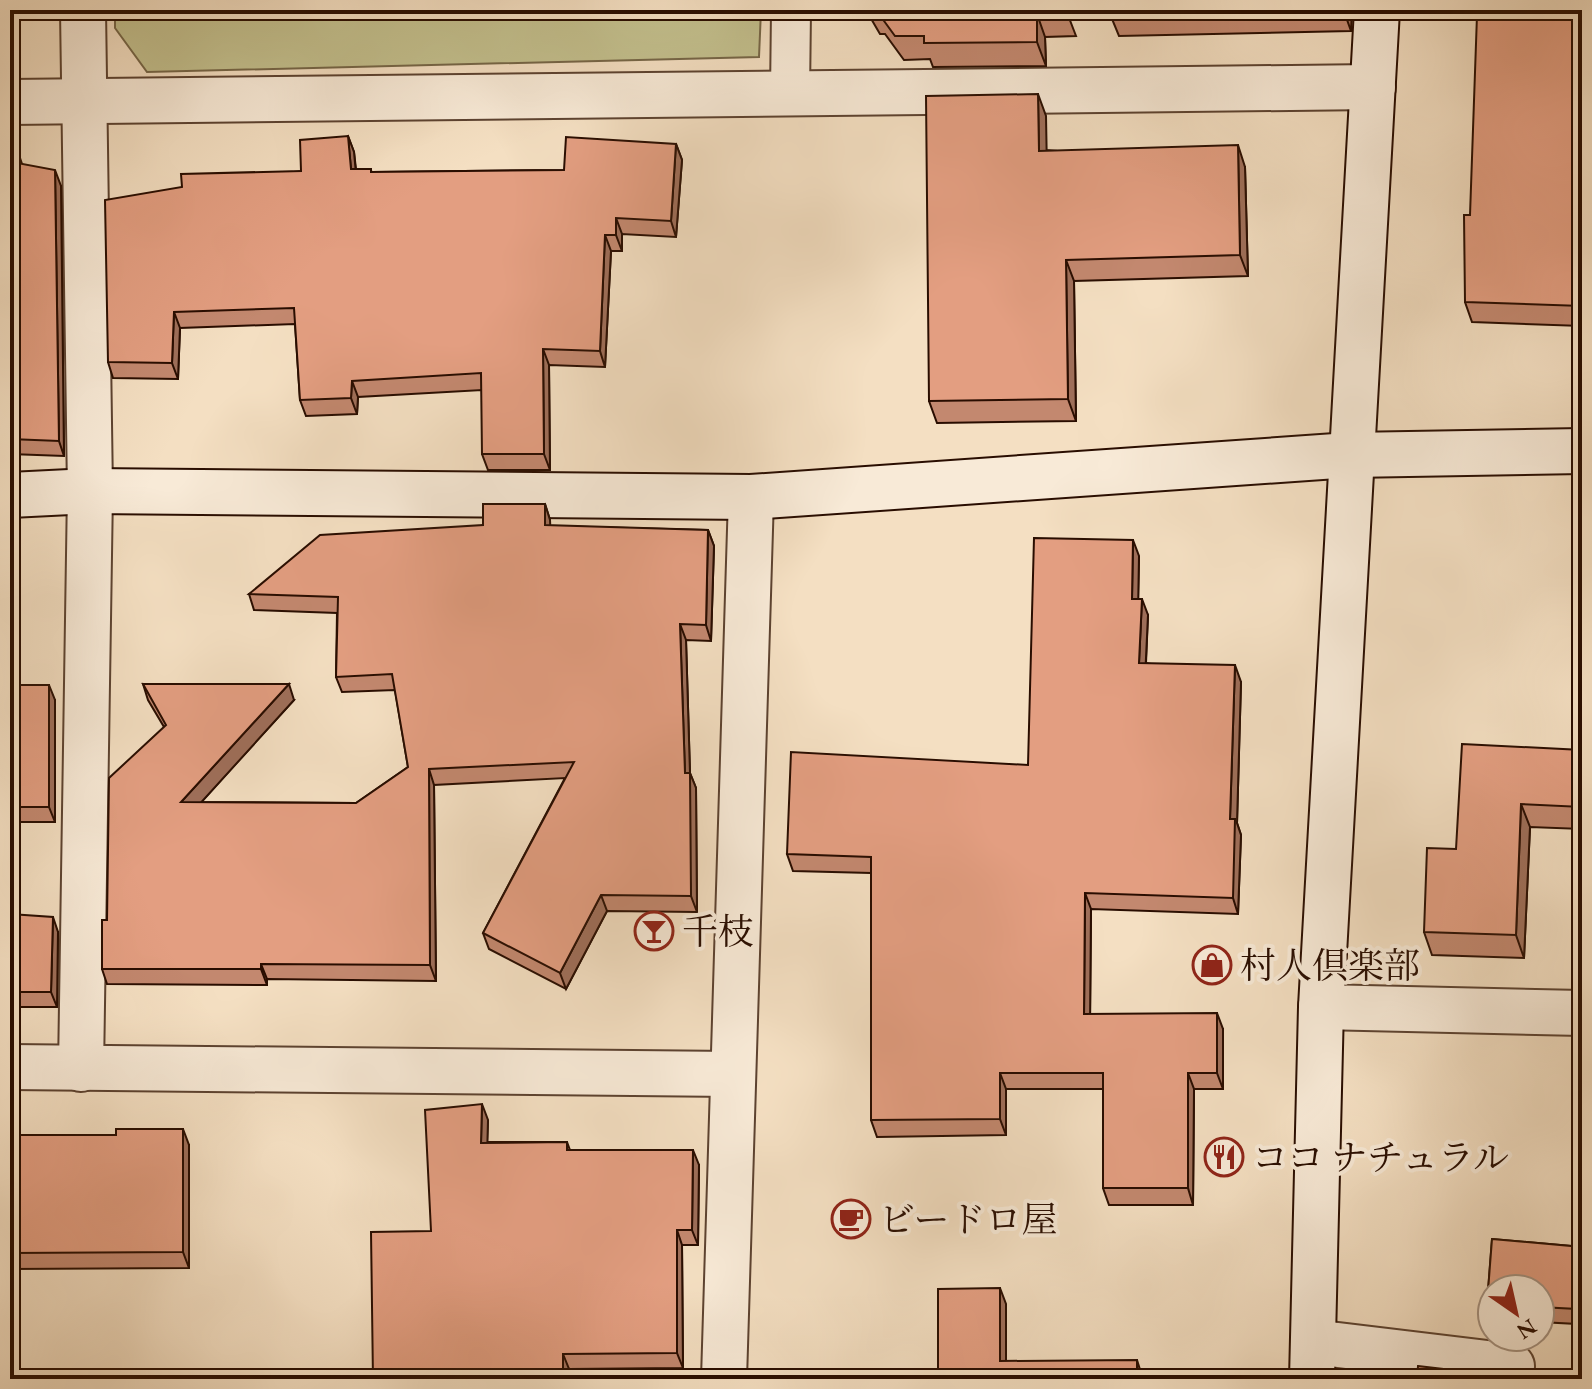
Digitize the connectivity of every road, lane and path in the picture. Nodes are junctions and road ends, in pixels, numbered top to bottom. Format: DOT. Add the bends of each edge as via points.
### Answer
graph roads {
  1 [pos="83,10"];
  2 [pos="791,10"];
  3 [pos="1377,10"];
  4 [pos="1373,87"];
  5 [pos="790,94"];
  6 [pos="10,102"];
  7 [pos="84,103"];
  8 [pos="1582,451"];
  9 [pos="1350,455"];
  10 [pos="90,491"];
  11 [pos="10,495"];
  12 [pos="751,497"];
  13 [pos="1321,1007"];
  14 [pos="1582,1013"];
  15 [pos="10,1067"];
  16 [pos="81,1069"];
  17 [pos="733,1074"];
  18 [pos="1313,1360"];
  19 [pos="724,1379"];
  20 [pos="1511,1379"];
  1 -- 7 [label="street"];
  2 -- 5 [label="lane"];
  3 -- 4 [label="street"];
  4 -- 5 [label="street"];
  4 -- 9 [label="street"];
  5 -- 7 [label="street"];
  6 -- 7 [label="street"];
  7 -- 10 [label="street"];
  8 -- 9 [label="street"];
  9 -- 12 [label="street"];
  9 -- 13 [label="street"];
  10 -- 11 [label="street"];
  10 -- 12 [label="street"];
  10 -- 16 [label="street"];
  12 -- 17 [label="street"];
  13 -- 14 [label="street"];
  13 -- 18 [label="street"];
  15 -- 16 [label="street"];
  16 -- 17 [label="street"];
  17 -- 19 [label="street"];
  18 -- 20 [label="street" via="1512,1366"];
}
